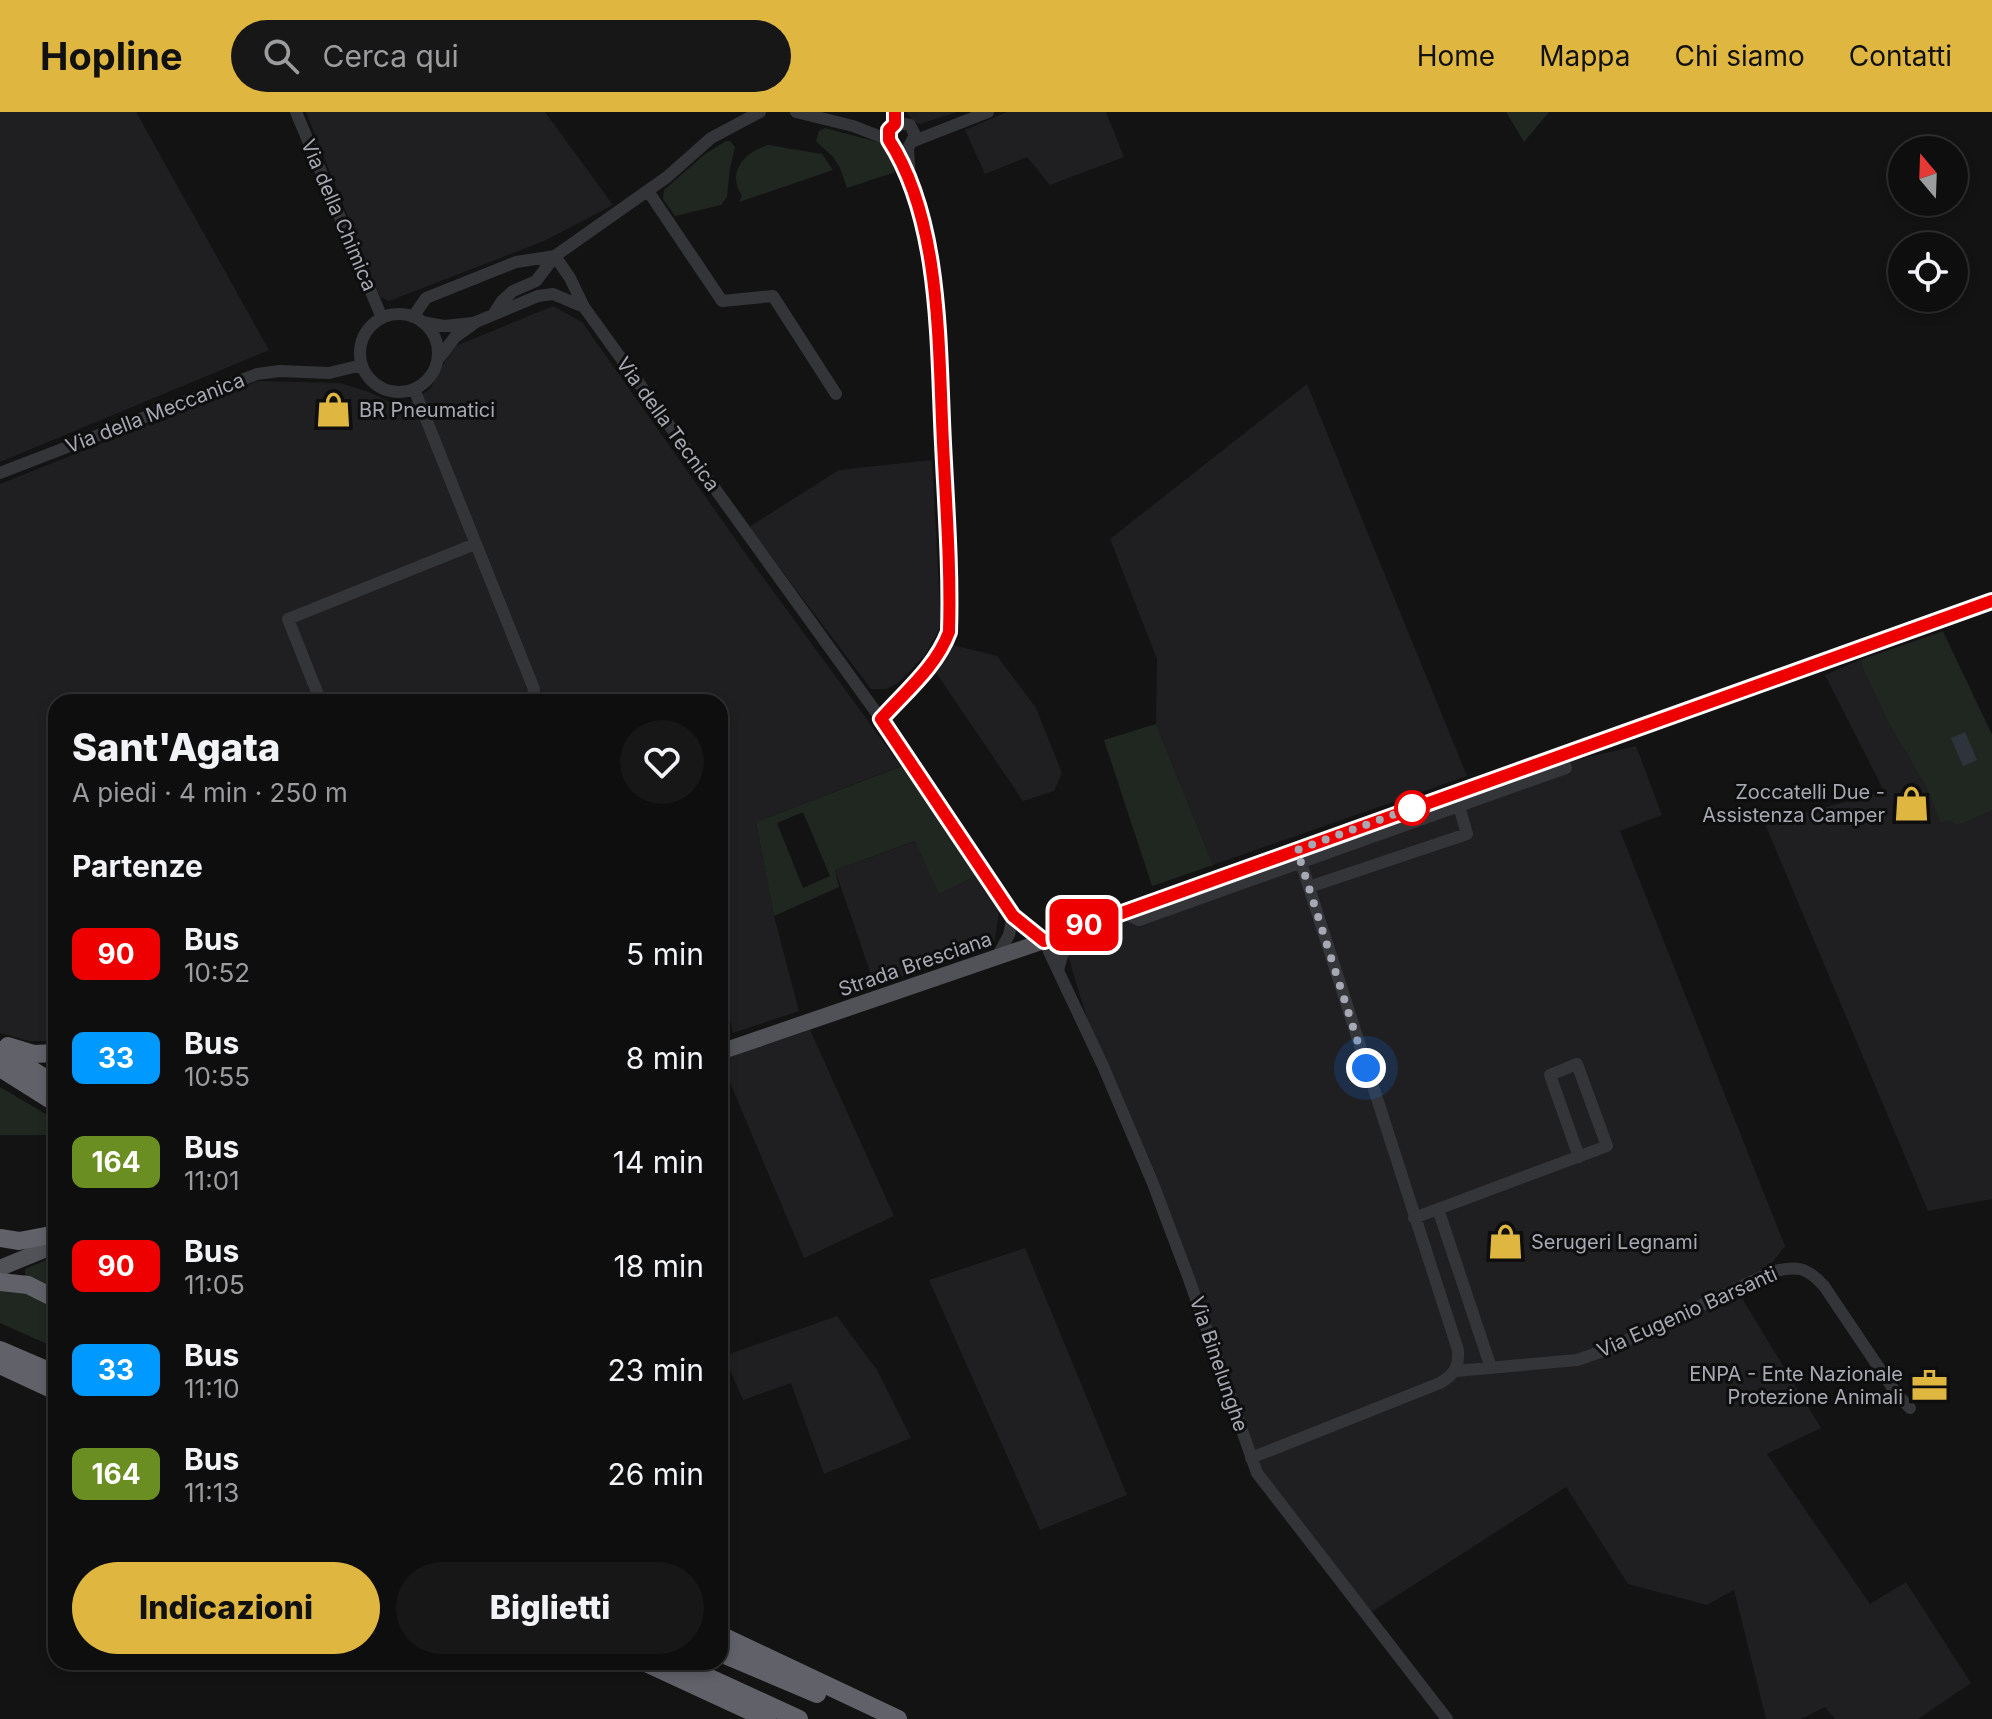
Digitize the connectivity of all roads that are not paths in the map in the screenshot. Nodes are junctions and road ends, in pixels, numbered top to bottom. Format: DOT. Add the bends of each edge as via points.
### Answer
graph roads {
  1 [pos="296,112"];
  2 [pos="760,112"];
  3 [pos="796,112"];
  4 [pos="988,112"];
  5 [pos="901,131"];
  6 [pos="648,191"];
  7 [pos="555,256"];
  8 [pos="584,307"];
  9 [pos="493,315"];
  10 [pos="382,318"];
  11 [pos="418,319"];
  12 [pos="476,322"];
  13 [pos="437,361"];
  14 [pos="362,365"];
  15 [pos="414,389"];
  16 [pos="836,394"];
  17 [pos="0,473"];
  18 [pos="475,544"];
  19 [pos="1992,601"];
  20 [pos="318,694"];
  21 [pos="533,694"];
  22 [pos="881,719"];
  23 [pos="1561,755"];
  24 [pos="1459,806"];
  25 [pos="1298,856"];
  26 [pos="1309,887"];
  27 [pos="1013,916"];
  28 [pos="1082,926"];
  29 [pos="1044,941"];
  30 [pos="997,957"];
  31 [pos="1058,970"];
  32 [pos="0,1042"];
  33 [pos="728,1049"];
  34 [pos="0,1050"];
  35 [pos="48,1053"];
  36 [pos="0,1068"];
  37 [pos="0,1079"];
  38 [pos="48,1080"];
  39 [pos="48,1098"];
  40 [pos="48,1105"];
  41 [pos="1579,1157"];
  42 [pos="1438,1209"];
  43 [pos="1414,1218"];
  44 [pos="48,1236"];
  45 [pos="0,1238"];
  46 [pos="48,1248"];
  47 [pos="0,1268"];
  48 [pos="0,1282"];
  49 [pos="48,1295"];
  50 [pos="0,1350"];
  51 [pos="0,1365"];
  52 [pos="1491,1368"];
  53 [pos="48,1371"];
  54 [pos="1456,1371"];
  55 [pos="48,1387"];
  56 [pos="1910,1408"];
  57 [pos="1251,1458"];
  58 [pos="728,1639"];
  59 [pos="728,1656"];
  60 [pos="661,1670"];
  61 [pos="692,1670"];
  62 [pos="767,1719"];
  63 [pos="799,1719"];
  64 [pos="871,1719"];
  65 [pos="898,1719"];
  66 [pos="1447,1719"];
  1 -- 10 [label="street, Via della Chimica"];
  2 -- 6 [label="street" via="711,138"];
  3 -- 5 [label="street"];
  4 -- 5 [label="street" via="935,133"];
  5 -- 22 [label="street" via="937,313 949,632 932,664"];
  6 -- 7 [label="street"];
  6 -- 16 [label="street" via="722,301 773,296"];
  7 -- 8 [label="street, Via della Tecnica"];
  7 -- 9 [label="street" via="536,281 513,291"];
  7 -- 11 [label="street" via="516,262 426,298"];
  8 -- 9 [label="street" via="553,294"];
  8 -- 22 [label="street, Via della Tecnica"];
  9 -- 12 [label="street"];
  10 -- 11 [label="street"];
  10 -- 14 [label="street" via="363,338"];
  11 -- 12 [label="street" via="444,326"];
  11 -- 13 [label="street" via="432,333"];
  12 -- 13 [label="street" via="455,337"];
  13 -- 15 [label="street" via="433,373"];
  14 -- 15 [label="street" via="383,388"];
  14 -- 17 [label="street, Via della Meccanica" via="329,373 257,374"];
  15 -- 18 [label="street"];
  18 -- 20 [label="street" via="288,619"];
  18 -- 21 [label="street"];
  19 -- 23 [label="main road, Strada Bresciana"];
  22 -- 27 [label="street, Via della Tecnica"];
  23 -- 24 [label="street, Strada Bresciana" via="1566,768"];
  23 -- 25 [label="main road, Strada Bresciana"];
  24 -- 25 [label="street, Strada Bresciana"];
  24 -- 26 [label="street" via="1467,834"];
  25 -- 26 [label="street"];
  25 -- 28 [label="main road, Strada Bresciana" via="1157,906"];
  26 -- 43 [label="street"];
  27 -- 29 [label="street, Via della Tecnica"];
  27 -- 30 [label="street"];
  28 -- 29 [label="main road, Strada Bresciana"];
  28 -- 31 [label="street" via="1065,946"];
  29 -- 30 [label="main road, Strada Bresciana"];
  29 -- 31 [label="street, Via Binelunghe"];
  30 -- 33 [label="main road, Strada Bresciana"];
  31 -- 57 [label="street, Via Binelunghe" via="1152,1181"];
  32 -- 35 [label="highway"];
  34 -- 38 [label="highway"];
  36 -- 39 [label="highway"];
  37 -- 40 [label="highway"];
  41 -- 41 [label="street" via="1550,1075 1577,1064 1607,1146"];
  41 -- 42 [label="street"];
  42 -- 43 [label="street"];
  42 -- 52 [label="street"];
  43 -- 54 [label="street" via="1458,1350"];
  44 -- 45 [label="highway"];
  46 -- 47 [label="main road"];
  48 -- 49 [label="highway" via="28,1285"];
  50 -- 53 [label="highway"];
  51 -- 55 [label="highway"];
  52 -- 54 [label="street, Via Eugenio Barsanti"];
  52 -- 56 [label="street, Via Eugenio Barsanti" via="1577,1360 1772,1272 1803,1268 1818,1280"];
  54 -- 57 [label="street, Via Eugenio Barsanti" via="1440,1383"];
  57 -- 66 [label="street, Via Binelunghe" via="1257,1473"];
  58 -- 65 [label="highway"];
  59 -- 64 [label="highway"];
  60 -- 62 [label="highway"];
  61 -- 63 [label="highway"];
}
